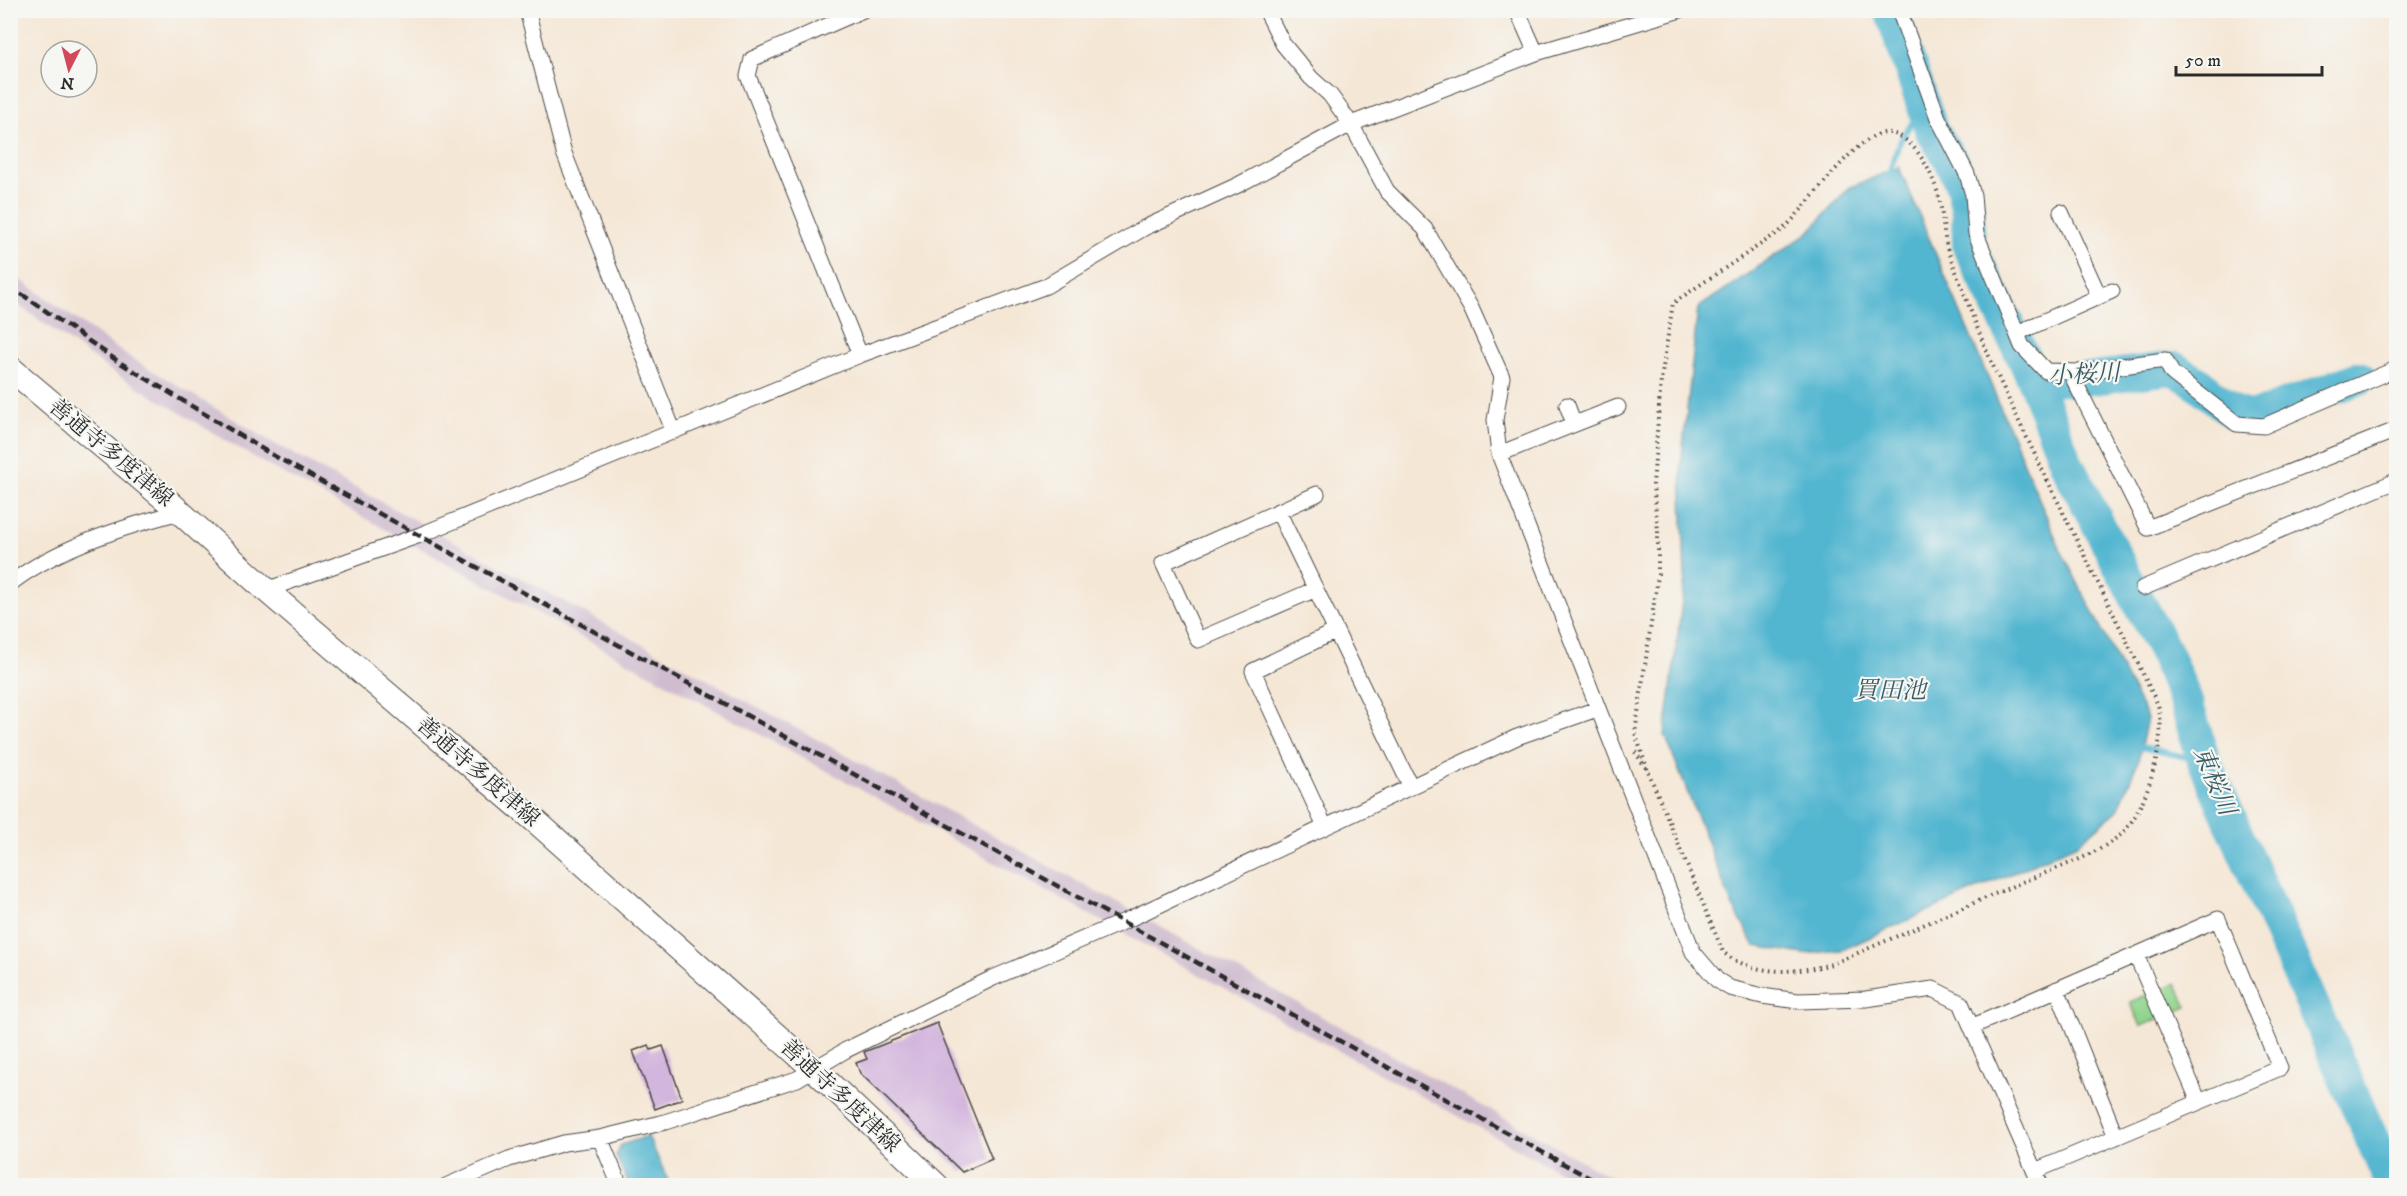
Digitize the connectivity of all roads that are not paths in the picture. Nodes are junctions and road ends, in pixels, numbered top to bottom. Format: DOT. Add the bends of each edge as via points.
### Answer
graph roads {
  1 [pos="527,10"];
  2 [pos="863,10"];
  3 [pos="1266,10"];
  4 [pos="1517,10"];
  5 [pos="1680,10"];
  6 [pos="1899,10"];
  7 [pos="1536,53"];
  8 [pos="1351,124"];
  9 [pos="2061,212"];
  10 [pos="2017,333"];
  11 [pos="860,355"];
  12 [pos="10,368"];
  13 [pos="2397,369"];
  14 [pos="2072,377"];
  15 [pos="1567,405"];
  16 [pos="1618,407"];
  17 [pos="1574,424"];
  18 [pos="673,430"];
  19 [pos="2397,430"];
  20 [pos="1499,454"];
  21 [pos="2397,481"];
  22 [pos="1317,494"];
  23 [pos="180,512"];
  24 [pos="1278,512"];
  25 [pos="10,584"];
  26 [pos="2143,588"];
  27 [pos="1316,589"];
  28 [pos="266,590"];
  29 [pos="1336,631"];
  30 [pos="1597,709"];
  31 [pos="1411,787"];
  32 [pos="1325,827"];
  33 [pos="2136,954"];
  34 [pos="2056,989"];
  35 [pos="1971,1027"];
  36 [pos="814,1070"];
  37 [pos="2199,1102"];
  38 [pos="2115,1137"];
  39 [pos="600,1138"];
  40 [pos="2038,1178"];
  41 [pos="446,1185"];
  42 [pos="620,1185"];
  43 [pos="937,1185"];
  1 -- 18 [label="street" via="564,153"];
  2 -- 11 [label="street" via="752,59 748,76"];
  3 -- 8 [label="street" via="1283,44"];
  4 -- 7 [label="street"];
  5 -- 7 [label="street"];
  6 -- 10 [label="street" via="1938,118 1967,174 1976,234"];
  7 -- 8 [label="street"];
  8 -- 11 [label="street" via="1238,185 1144,228 1046,286"];
  8 -- 20 [label="street" via="1387,190 1425,229 1471,308 1502,377 1495,420"];
  9 -- 10 [label="street" via="2105,294"];
  10 -- 14 [label="street" via="2022,346 2046,371"];
  11 -- 18 [label="street"];
  12 -- 23 [label="main road, 善通寺多度津線"];
  13 -- 14 [label="street" via="2264,426 2237,424 2168,366"];
  14 -- 19 [label="street" via="2148,528"];
  15 -- 17 [label="street"];
  16 -- 17 [label="street"];
  17 -- 20 [label="street"];
  18 -- 28 [label="street" via="420,536"];
  20 -- 30 [label="street"];
  21 -- 26 [label="street"];
  22 -- 24 [label="street"];
  23 -- 25 [label="street" via="82,545 26,571"];
  23 -- 28 [label="main road, 善通寺多度津線"];
  24 -- 27 [label="street"];
  24 -- 27 [label="street" via="1162,563 1198,640"];
  27 -- 29 [label="street"];
  28 -- 36 [label="main road, 善通寺多度津線" via="540,825"];
  29 -- 31 [label="street"];
  29 -- 32 [label="street" via="1253,671"];
  30 -- 31 [label="street" via="1517,737"];
  30 -- 35 [label="street" via="1694,952 1717,980 1741,991 1798,1001 1866,999 1933,989 1961,1003"];
  31 -- 32 [label="street"];
  32 -- 36 [label="street" via="993,978 846,1050"];
  33 -- 34 [label="street"];
  33 -- 37 [label="street"];
  33 -- 37 [label="street" via="2218,919 2280,1068"];
  34 -- 35 [label="street"];
  34 -- 38 [label="street"];
  35 -- 40 [label="street"];
  36 -- 39 [label="street" via="665,1122"];
  36 -- 43 [label="main road, 善通寺多度津線"];
  37 -- 38 [label="street"];
  38 -- 40 [label="street"];
  39 -- 41 [label="street" via="564,1143 509,1159"];
  39 -- 42 [label="street"];
}
